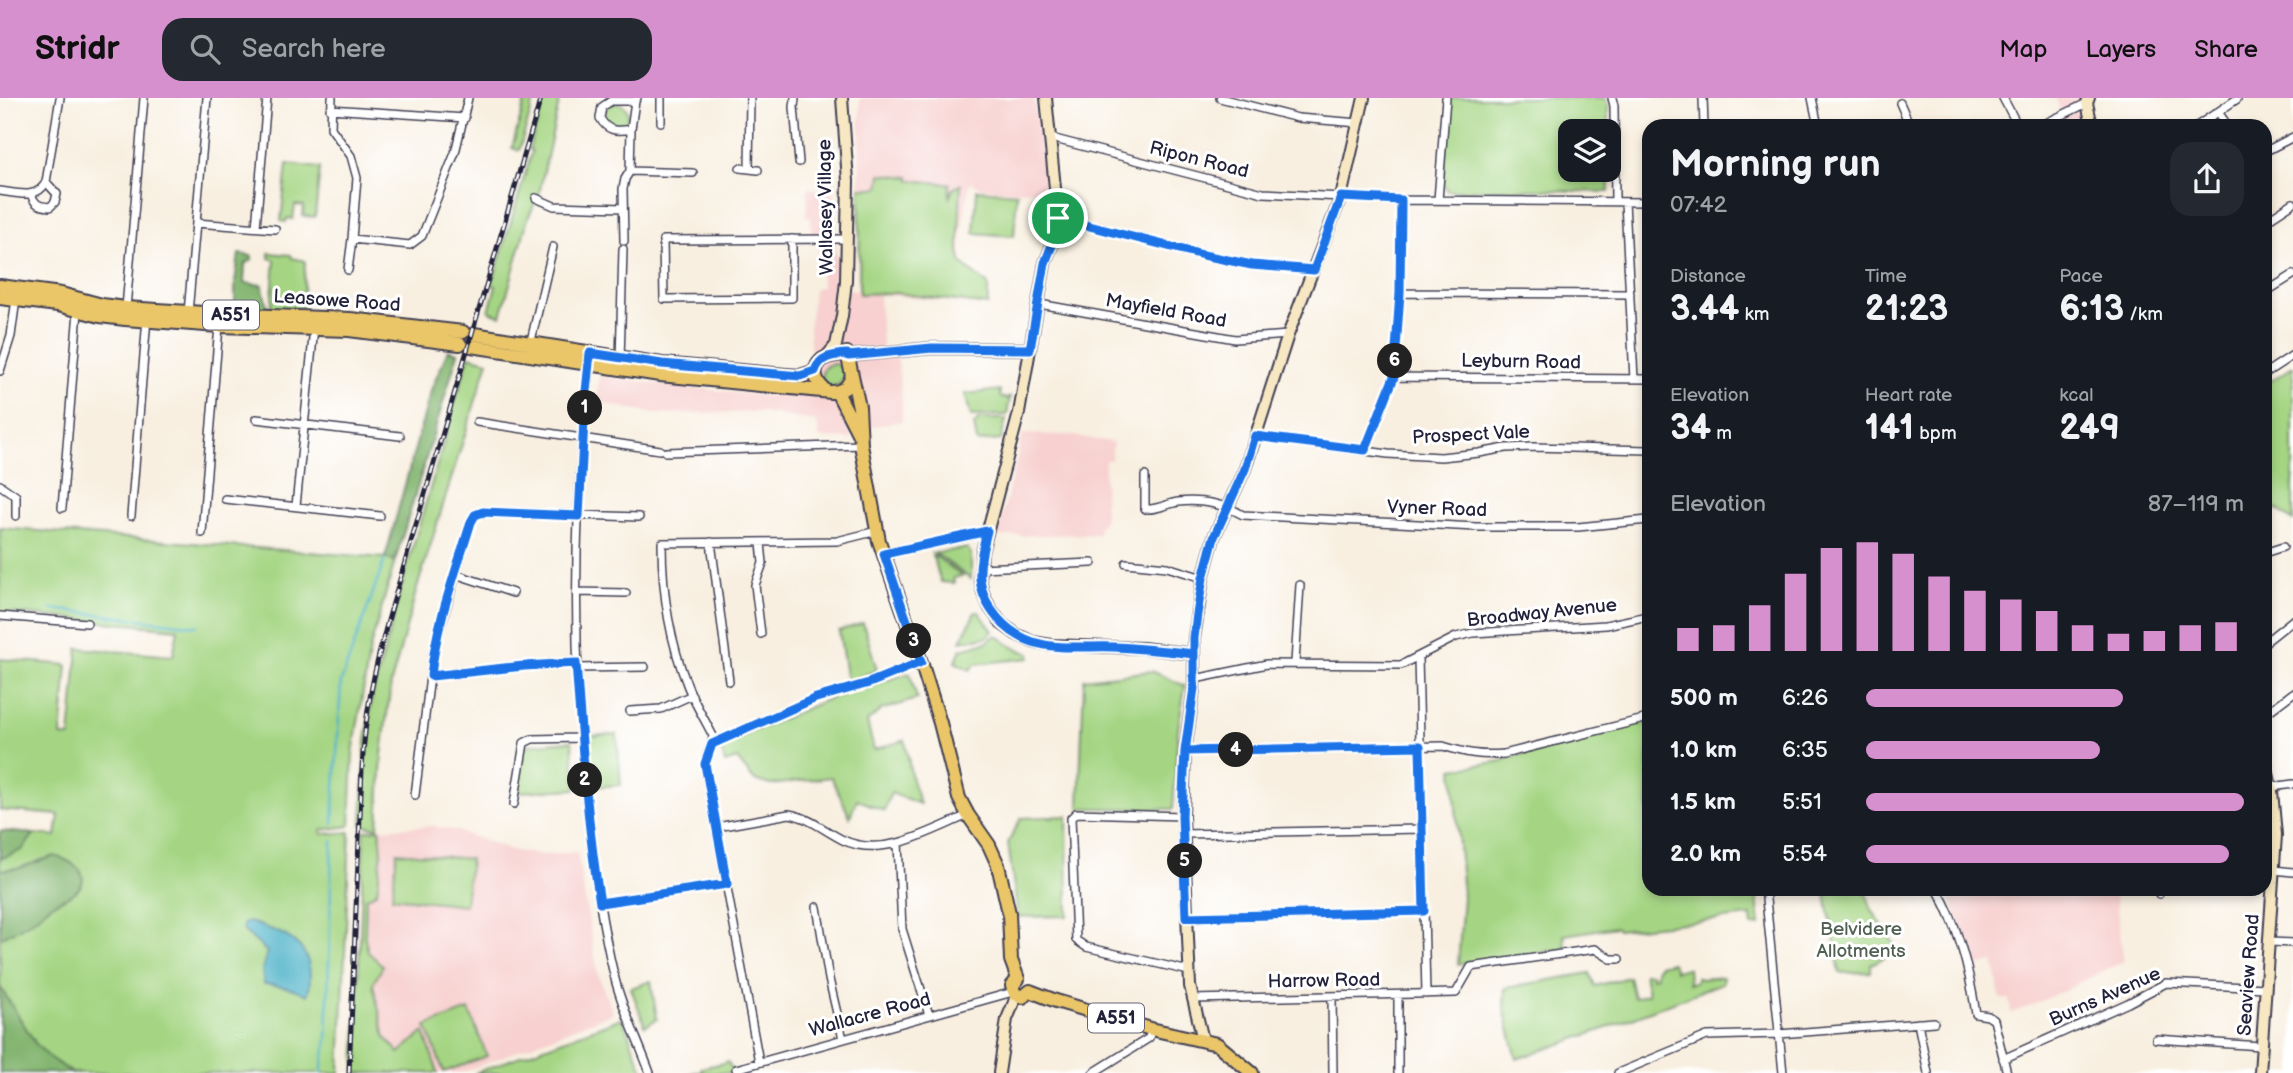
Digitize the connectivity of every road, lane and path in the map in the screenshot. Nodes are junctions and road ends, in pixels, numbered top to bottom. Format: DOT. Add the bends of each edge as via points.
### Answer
graph roads {
  1 [pos="60,98"];
  2 [pos="144,98"];
  3 [pos="207,98"];
  4 [pos="267,98"];
  5 [pos="332,98"];
  6 [pos="358,98"];
  7 [pos="468,98"];
  8 [pos="661,98"];
  9 [pos="750,98"];
  10 [pos="795,98"];
  11 [pos="842,98"];
  12 [pos="1046,98"];
  13 [pos="1220,98"];
  14 [pos="1364,98"];
  15 [pos="1446,98"];
  16 [pos="1612,98"];
  17 [pos="1703,98"];
  18 [pos="1812,98"];
  19 [pos="2003,98"];
  20 [pos="636,99"];
  21 [pos="2236,99"];
  22 [pos="2088,100"];
  23 [pos="1900,103"];
  24 [pos="330,109"];
  25 [pos="357,110"];
  26 [pos="2218,112"];
  27 [pos="465,118"];
  28 [pos="1704,119"];
  29 [pos="1816,119"];
  30 [pos="1906,119"];
  31 [pos="2014,119"];
  32 [pos="2053,119"];
  33 [pos="2091,119"];
  34 [pos="2208,119"];
  35 [pos="2223,119"];
  36 [pos="660,122"];
  37 [pos="1359,123"];
  38 [pos="631,129"];
  39 [pos="2293,137"];
  40 [pos="1051,138"];
  41 [pos="2272,147"];
  42 [pos="799,162"];
  43 [pos="758,170"];
  44 [pos="630,172"];
  45 [pos="693,173"];
  46 [pos="46,182"];
  47 [pos="0,191"];
  48 [pos="31,194"];
  49 [pos="1341,197"];
  50 [pos="536,198"];
  51 [pos="1401,200"];
  52 [pos="1438,200"];
  53 [pos="1615,201"];
  54 [pos="1625,202"];
  55 [pos="1642,202"];
  56 [pos="2293,203"];
  57 [pos="623,208"];
  58 [pos="2272,217"];
  59 [pos="1058,218"];
  60 [pos="195,223"];
  61 [pos="256,227"];
  62 [pos="275,229"];
  63 [pos="352,239"];
  64 [pos="792,239"];
  65 [pos="847,239"];
  66 [pos="552,247"];
  67 [pos="348,270"];
  68 [pos="1314,270"];
  69 [pos="2293,275"];
  70 [pos="0,286"];
  71 [pos="2272,288"];
  72 [pos="1400,293"];
  73 [pos="1630,293"];
  74 [pos="0,298"];
  75 [pos="16,299"];
  76 [pos="1039,304"];
  77 [pos="78,311"];
  78 [pos="125,314"];
  79 [pos="147,315"];
  80 [pos="842,316"];
  81 [pos="188,318"];
  82 [pos="219,326"];
  83 [pos="314,328"];
  84 [pos="1288,335"];
  85 [pos="467,339"];
  86 [pos="1030,349"];
  87 [pos="529,350"];
  88 [pos="847,355"];
  89 [pos="2293,355"];
  90 [pos="826,357"];
  91 [pos="590,359"];
  92 [pos="620,363"];
  93 [pos="2272,369"];
  94 [pos="815,371"];
  95 [pos="0,372"];
  96 [pos="852,375"];
  97 [pos="1394,377"];
  98 [pos="1633,379"];
  99 [pos="1642,379"];
  100 [pos="831,391"];
  101 [pos="256,419"];
  102 [pos="477,422"];
  103 [pos="306,425"];
  104 [pos="400,436"];
  105 [pos="1255,436"];
  106 [pos="583,438"];
  107 [pos="860,440"];
  108 [pos="1365,450"];
  109 [pos="1642,450"];
  110 [pos="1146,476"];
  111 [pos="0,485"];
  112 [pos="225,499"];
  113 [pos="296,506"];
  114 [pos="1228,506"];
  115 [pos="62,508"];
  116 [pos="16,516"];
  117 [pos="131,516"];
  118 [pos="380,516"];
  119 [pos="579,516"];
  120 [pos="639,517"];
  121 [pos="1642,521"];
  122 [pos="877,531"];
  123 [pos="987,531"];
  124 [pos="202,533"];
  125 [pos="711,542"];
  126 [pos="761,543"];
  127 [pos="2283,547"];
  128 [pos="2272,550"];
  129 [pos="884,554"];
  130 [pos="1092,563"];
  131 [pos="1126,563"];
  132 [pos="980,568"];
  133 [pos="455,574"];
  134 [pos="1203,578"];
  135 [pos="1300,585"];
  136 [pos="576,592"];
  137 [pos="513,593"];
  138 [pos="626,593"];
  139 [pos="0,616"];
  140 [pos="1642,617"];
  141 [pos="2293,620"];
  142 [pos="87,623"];
  143 [pos="761,634"];
  144 [pos="2272,637"];
  145 [pos="1194,654"];
  146 [pos="1418,657"];
  147 [pos="921,662"];
  148 [pos="1295,663"];
  149 [pos="576,665"];
  150 [pos="645,667"];
  151 [pos="431,676"];
  152 [pos="1195,679"];
  153 [pos="729,681"];
  154 [pos="2293,693"];
  155 [pos="692,695"];
  156 [pos="2272,709"];
  157 [pos="630,711"];
  158 [pos="1642,720"];
  159 [pos="580,738"];
  160 [pos="712,744"];
  161 [pos="1420,746"];
  162 [pos="1185,751"];
  163 [pos="2293,784"];
  164 [pos="2272,787"];
  165 [pos="415,795"];
  166 [pos="514,804"];
  167 [pos="968,816"];
  168 [pos="1182,816"];
  169 [pos="718,827"];
  170 [pos="1421,829"];
  171 [pos="1184,834"];
  172 [pos="898,842"];
  173 [pos="2274,870"];
  174 [pos="2293,872"];
  175 [pos="727,884"];
  176 [pos="1766,896"];
  177 [pos="1942,896"];
  178 [pos="600,903"];
  179 [pos="817,907"];
  180 [pos="1424,911"];
  181 [pos="1186,917"];
  182 [pos="2270,942"];
  183 [pos="2293,943"];
  184 [pos="1619,958"];
  185 [pos="1189,971"];
  186 [pos="1018,979"];
  187 [pos="2266,988"];
  188 [pos="1030,991"];
  189 [pos="1015,994"];
  190 [pos="1426,994"];
  191 [pos="1398,996"];
  192 [pos="1332,997"];
  193 [pos="1192,999"];
  194 [pos="929,1015"];
  195 [pos="1934,1022"];
  196 [pos="1918,1023"];
  197 [pos="1151,1029"];
  198 [pos="1779,1034"];
  199 [pos="843,1039"];
  200 [pos="2156,1039"];
  201 [pos="1203,1040"];
  202 [pos="2262,1046"];
  203 [pos="2003,1059"];
  204 [pos="759,1062"];
  205 [pos="736,1069"];
  206 [pos="997,1072"];
  207 [pos="650,1073"];
  208 [pos="1093,1073"];
  209 [pos="1252,1073"];
  210 [pos="1333,1073"];
  211 [pos="1398,1073"];
  212 [pos="1618,1073"];
  213 [pos="1783,1073"];
  214 [pos="1928,1073"];
  215 [pos="2007,1073"];
  216 [pos="2260,1073"];
  1 -- 46 [label="street"];
  2 -- 78 [label="street"];
  3 -- 60 [label="street"];
  4 -- 61 [label="street"];
  5 -- 24 [label="street"];
  6 -- 25 [label="street"];
  7 -- 27 [label="street"];
  8 -- 36 [label="street"];
  9 -- 43 [label="street" via="745,169"];
  10 -- 42 [label="street"];
  11 -- 65 [label="street, Wallasey Village"];
  12 -- 40 [label="street"];
  13 -- 37 [label="street" via="1298,118"];
  14 -- 37 [label="street"];
  15 -- 52 [label="street"];
  16 -- 53 [label="street"];
  17 -- 28 [label="street"];
  18 -- 29 [label="street"];
  19 -- 31 [label="street"];
  20 -- 38 [label="street"];
  20 -- 38 [label="street" via="611,101 602,107 600,118 612,131"];
  21 -- 26 [label="street"];
  22 -- 32 [label="street"];
  22 -- 33 [label="street"];
  23 -- 30 [label="street"];
  24 -- 25 [label="street"];
  24 -- 63 [label="street" via="331,128 351,156 357,178"];
  25 -- 27 [label="street"];
  26 -- 34 [label="street"];
  26 -- 35 [label="street"];
  27 -- 63 [label="street" via="422,236 410,245"];
  37 -- 49 [label="street"];
  38 -- 44 [label="street"];
  39 -- 41 [label="street"];
  40 -- 49 [label="street, Ripon Road" via="1264,193"];
  40 -- 59 [label="street"];
  44 -- 45 [label="street"];
  44 -- 57 [label="street" via="623,189"];
  46 -- 48 [label="street"];
  46 -- 48 [label="street" via="57,194 50,207 34,203"];
  47 -- 48 [label="street"];
  49 -- 51 [label="street, Ripon Road"];
  49 -- 68 [label="street"];
  50 -- 57 [label="street" via="554,206"];
  51 -- 52 [label="street, Ripon Road"];
  51 -- 72 [label="street"];
  52 -- 53 [label="street, Ripon Road"];
  53 -- 54 [label="street, Ripon Road"];
  54 -- 55 [label="street, Ripon Road"];
  54 -- 73 [label="street"];
  56 -- 58 [label="street"];
  57 -- 92 [label="street"];
  59 -- 68 [label="street" via="1252,265"];
  59 -- 76 [label="street"];
  60 -- 61 [label="street"];
  60 -- 81 [label="street"];
  61 -- 62 [label="street"];
  63 -- 67 [label="street"];
  64 -- 64 [label="street" via="663,240 664,299 792,298"];
  64 -- 65 [label="street"];
  65 -- 80 [label="street, Wallasey Village"];
  66 -- 87 [label="street"];
  68 -- 84 [label="street"];
  69 -- 71 [label="street"];
  70 -- 78 [label="main road, Leasowe Road / A551" via="61,293"];
  72 -- 73 [label="street"];
  72 -- 97 [label="street"];
  73 -- 98 [label="street"];
  74 -- 75 [label="main road, Leasowe Road / A551"];
  75 -- 77 [label="main road, Leasowe Road / A551"];
  75 -- 95 [label="street" via="12,337"];
  76 -- 84 [label="street, Mayfield Road" via="1235,339"];
  76 -- 86 [label="street"];
  77 -- 78 [label="main road, Leasowe Road / A551"];
  77 -- 115 [label="street"];
  78 -- 79 [label="main road, Leasowe Road / A551"];
  79 -- 81 [label="main road, Leasowe Road / A551"];
  79 -- 117 [label="street"];
  80 -- 88 [label="street, Wallasey Village"];
  80 -- 90 [label="street, Wallasey Village" via="836,345"];
  81 -- 82 [label="main road, Leasowe Road / A551"];
  81 -- 85 [label="main road, Leasowe Road / A551" via="350,319"];
  82 -- 83 [label="main road, Leasowe Road / A551"];
  82 -- 124 [label="street"];
  83 -- 85 [label="main road, Leasowe Road / A551"];
  83 -- 103 [label="street"];
  84 -- 105 [label="street"];
  85 -- 87 [label="main road, Leasowe Road / A551"];
  86 -- 88 [label="street" via="932,348"];
  86 -- 123 [label="street"];
  87 -- 91 [label="main road, Leasowe Road / A551"];
  88 -- 90 [label="main road"];
  88 -- 96 [label="main road"];
  89 -- 93 [label="street"];
  90 -- 94 [label="main road"];
  91 -- 92 [label="main road, Leasowe Road / A551"];
  91 -- 106 [label="street"];
  92 -- 94 [label="main road, Leasowe Road / A551" via="800,376"];
  92 -- 100 [label="main road, Leasowe Road / A551" via="673,377"];
  94 -- 100 [label="main road" via="817,382"];
  96 -- 100 [label="main road" via="847,386"];
  96 -- 107 [label="main road"];
  97 -- 98 [label="street, Leyburn Road"];
  97 -- 108 [label="street"];
  98 -- 99 [label="street, Leyburn Road"];
  100 -- 107 [label="main road"];
  101 -- 103 [label="street"];
  102 -- 106 [label="street"];
  103 -- 104 [label="street"];
  103 -- 113 [label="street"];
  105 -- 108 [label="street, Prospect Vale"];
  105 -- 114 [label="street"];
  106 -- 107 [label="street" via="663,451"];
  106 -- 119 [label="street"];
  107 -- 122 [label="main road"];
  108 -- 109 [label="street, Prospect Vale" via="1441,457 1533,447"];
  110 -- 114 [label="street, Vyner Road" via="1145,509 1178,502"];
  111 -- 116 [label="street" via="16,496"];
  112 -- 113 [label="street"];
  113 -- 118 [label="street"];
  114 -- 121 [label="street, Vyner Road" via="1243,515 1476,527 1578,527"];
  114 -- 134 [label="street"];
  119 -- 120 [label="street"];
  119 -- 133 [label="street" via="475,515"];
  119 -- 136 [label="street"];
  122 -- 126 [label="street" via="837,541"];
  122 -- 129 [label="main road"];
  123 -- 129 [label="street"];
  123 -- 132 [label="street"];
  125 -- 126 [label="street"];
  125 -- 153 [label="street"];
  125 -- 155 [label="street" via="662,543 672,636"];
  126 -- 143 [label="street" via="763,563 755,585"];
  127 -- 128 [label="street"];
  129 -- 147 [label="main road"];
  130 -- 132 [label="street"];
  131 -- 134 [label="street" via="1167,567"];
  132 -- 145 [label="street" via="990,608 1002,624 1033,642"];
  133 -- 137 [label="street"];
  133 -- 151 [label="street"];
  134 -- 145 [label="street"];
  135 -- 148 [label="street"];
  136 -- 138 [label="street"];
  136 -- 149 [label="street"];
  139 -- 142 [label="street"];
  140 -- 146 [label="street, Broadway Avenue" via="1606,625 1473,633 1448,640"];
  141 -- 144 [label="street"];
  145 -- 152 [label="street"];
  146 -- 148 [label="street, Broadway Avenue" via="1401,665"];
  146 -- 161 [label="street"];
  147 -- 160 [label="street" via="816,698"];
  147 -- 167 [label="main road"];
  148 -- 152 [label="street, Broadway Avenue"];
  149 -- 150 [label="street"];
  149 -- 151 [label="street"];
  149 -- 159 [label="street"];
  151 -- 165 [label="street"];
  152 -- 162 [label="street"];
  154 -- 156 [label="street"];
  155 -- 157 [label="street" via="661,709"];
  155 -- 160 [label="street" via="713,736"];
  158 -- 161 [label="street" via="1504,754"];
  159 -- 166 [label="street" via="523,743"];
  159 -- 178 [label="street"];
  160 -- 169 [label="street" via="705,764"];
  161 -- 162 [label="street"];
  161 -- 170 [label="street"];
  162 -- 168 [label="street"];
  163 -- 164 [label="street"];
  164 -- 173 [label="street, Seaview Road"];
  167 -- 172 [label="street"];
  167 -- 186 [label="main road" via="998,865 1009,913 1011,960"];
  168 -- 171 [label="street"];
  168 -- 185 [label="street" via="1076,813 1071,818 1076,940 1086,947"];
  169 -- 172 [label="street" via="789,814 855,845"];
  169 -- 175 [label="street"];
  170 -- 171 [label="street"];
  170 -- 180 [label="street"];
  171 -- 181 [label="street"];
  172 -- 194 [label="street" via="902,929"];
  173 -- 174 [label="street"];
  173 -- 182 [label="street, Seaview Road"];
  175 -- 178 [label="street"];
  175 -- 204 [label="street"];
  176 -- 198 [label="street"];
  177 -- 203 [label="street" via="1967,968 1976,1014 1994,1020"];
  178 -- 207 [label="street" via="616,981"];
  179 -- 199 [label="street"];
  180 -- 181 [label="street"];
  180 -- 190 [label="street"];
  181 -- 185 [label="street"];
  182 -- 183 [label="street"];
  182 -- 187 [label="street, Seaview Road"];
  184 -- 190 [label="street, Harrow Road" via="1611,959 1595,949 1471,967 1457,993"];
  185 -- 193 [label="street"];
  186 -- 188 [label="main road, A551" via="1027,979"];
  186 -- 189 [label="main road" via="1013,983"];
  187 -- 202 [label="street, Seaview Road"];
  187 -- 203 [label="street, Burns Avenue" via="2166,984"];
  188 -- 189 [label="main road" via="1023,997"];
  188 -- 197 [label="main road, A551"];
  189 -- 194 [label="street, Wallacre Road"];
  189 -- 206 [label="street"];
  190 -- 191 [label="street, Harrow Road"];
  191 -- 192 [label="street, Harrow Road"];
  191 -- 211 [label="street"];
  192 -- 193 [label="street, Harrow Road"];
  192 -- 210 [label="street"];
  193 -- 201 [label="street"];
  194 -- 199 [label="street, Wallacre Road"];
  195 -- 196 [label="street"];
  196 -- 198 [label="street"];
  196 -- 214 [label="street"];
  197 -- 201 [label="main road, A551"];
  197 -- 208 [label="street" via="1141,1045"];
  198 -- 212 [label="street" via="1707,1036"];
  198 -- 213 [label="street"];
  199 -- 204 [label="street, Wallacre Road"];
  200 -- 202 [label="street"];
  201 -- 209 [label="main road, A551" via="1217,1044"];
  202 -- 216 [label="street, Seaview Road"];
  203 -- 215 [label="street"];
  204 -- 205 [label="street, Wallacre Road"];
}
